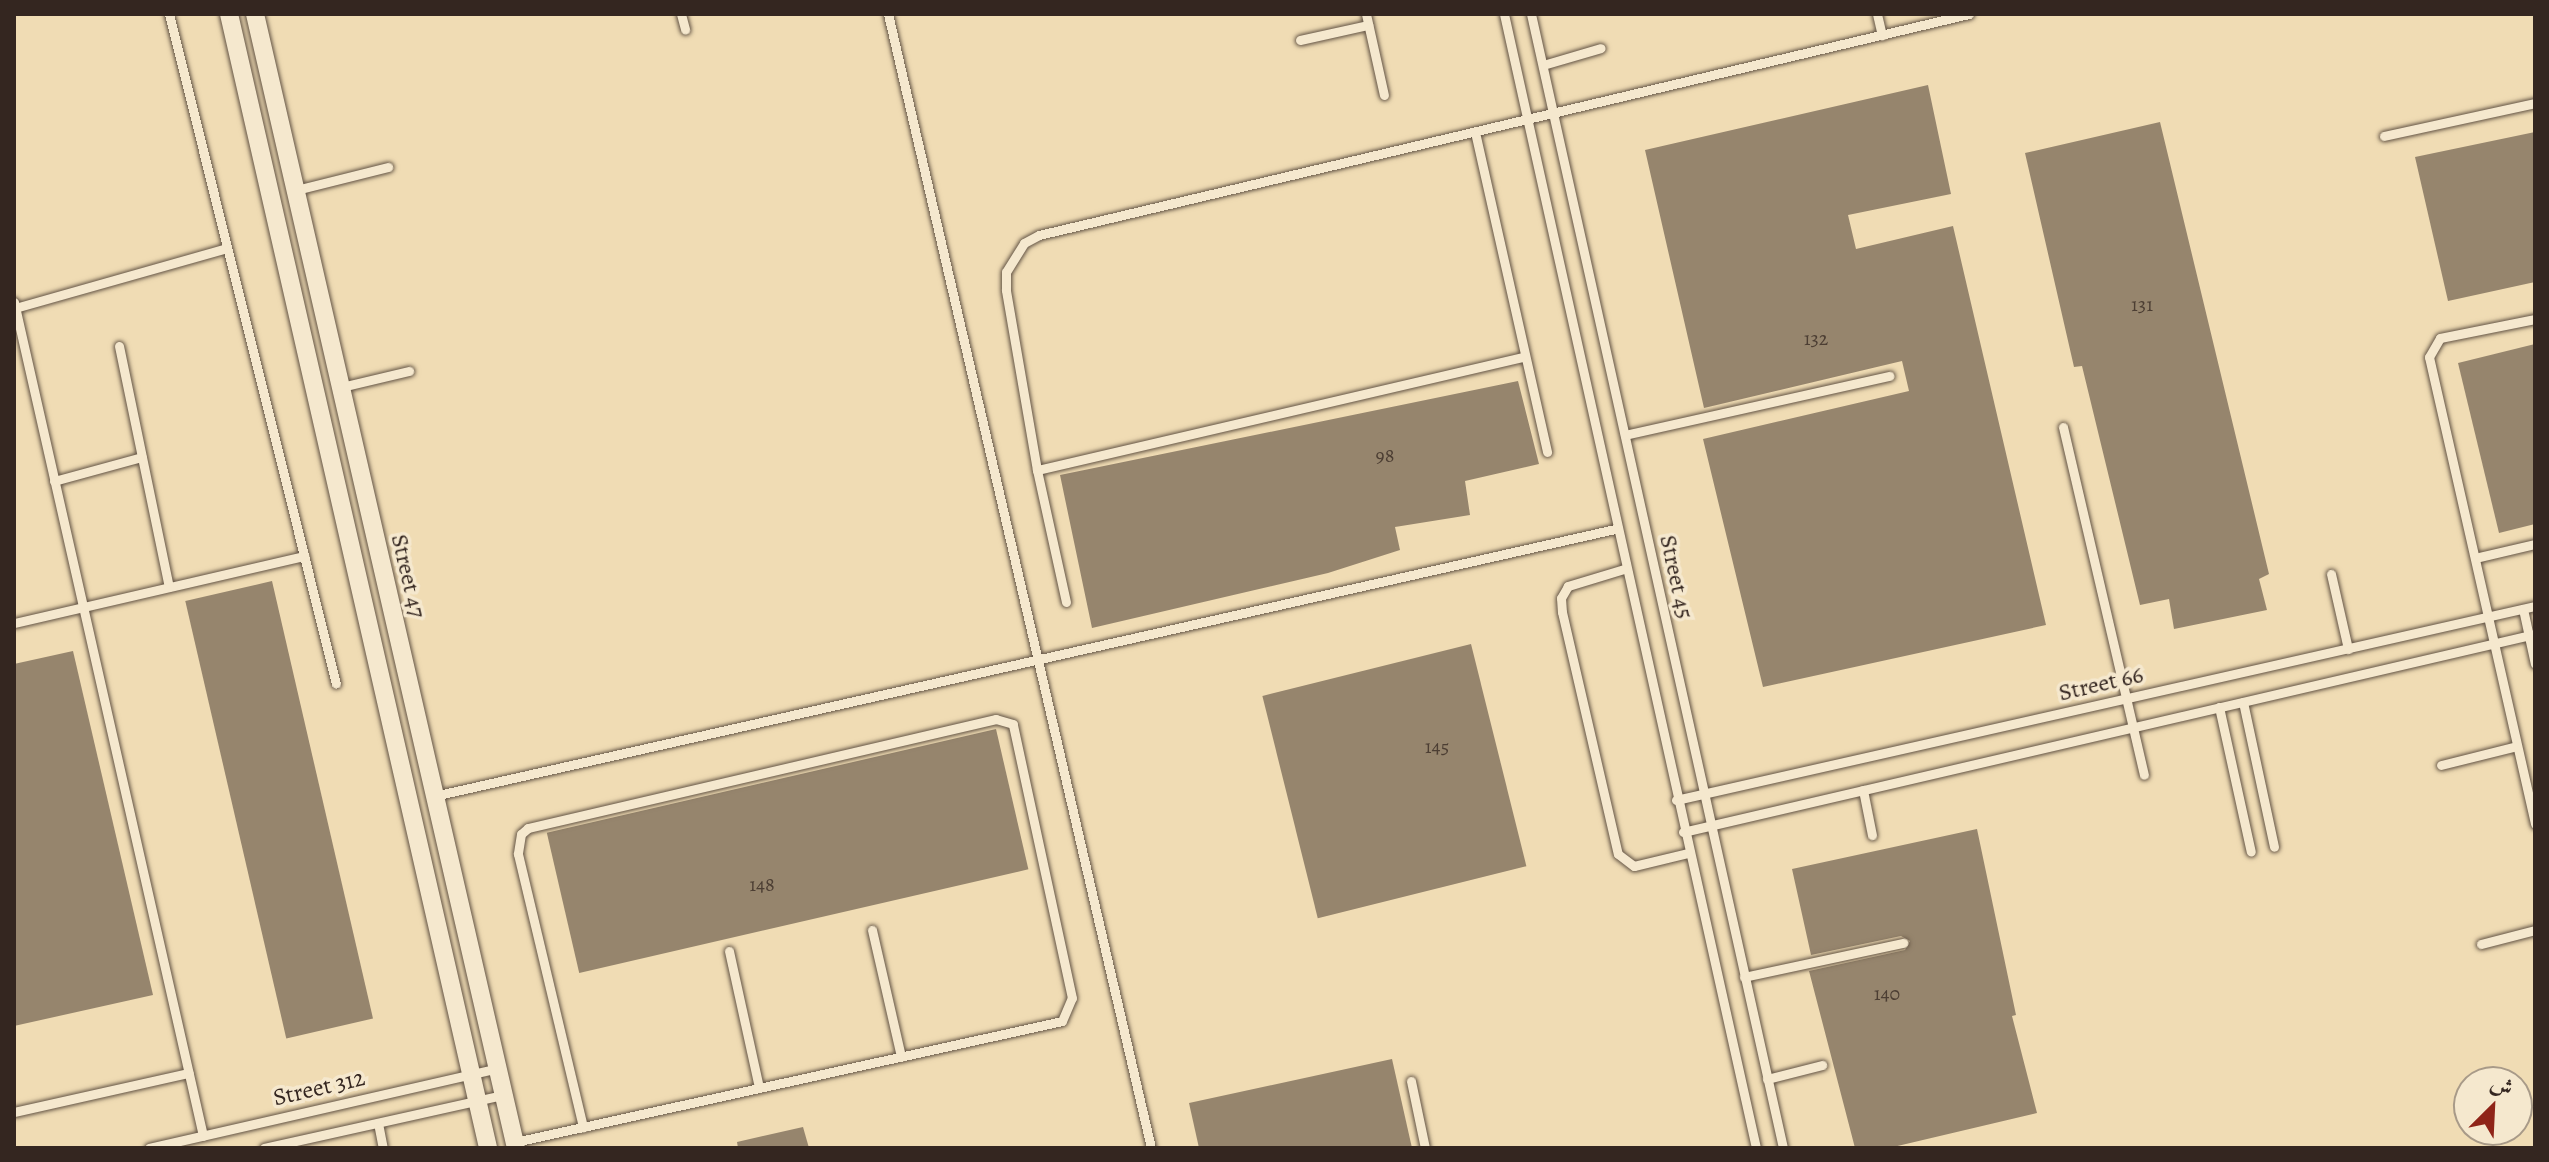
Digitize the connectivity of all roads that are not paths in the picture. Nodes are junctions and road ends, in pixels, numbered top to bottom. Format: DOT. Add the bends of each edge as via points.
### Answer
graph roads {
  1 [pos="169,14"];
  2 [pos="229,14"];
  3 [pos="255,14"];
  4 [pos="681,14"];
  5 [pos="888,14"];
  6 [pos="1504,14"];
  7 [pos="1531,14"];
  8 [pos="1877,14"];
  9 [pos="1969,14"];
  10 [pos="1367,19"];
  11 [pos="685,29"];
  12 [pos="1882,35"];
  13 [pos="1300,40"];
  14 [pos="1601,48"];
  15 [pos="1543,65"];
  16 [pos="1384,95"];
  17 [pos="2535,103"];
  18 [pos="1555,112"];
  19 [pos="1529,119"];
  20 [pos="1475,132"];
  21 [pos="2384,136"];
  22 [pos="388,167"];
  23 [pos="296,190"];
  24 [pos="227,248"];
  25 [pos="15,305"];
  26 [pos="2535,319"];
  27 [pos="119,346"];
  28 [pos="1522,357"];
  29 [pos="409,371"];
  30 [pos="1890,376"];
  31 [pos="341,387"];
  32 [pos="2063,427"];
  33 [pos="1625,435"];
  34 [pos="1547,452"];
  35 [pos="142,457"];
  36 [pos="1037,470"];
  37 [pos="54,481"];
  38 [pos="1615,529"];
  39 [pos="2535,544"];
  40 [pos="304,556"];
  41 [pos="2475,558"];
  42 [pos="1624,569"];
  43 [pos="2331,574"];
  44 [pos="169,587"];
  45 [pos="1066,602"];
  46 [pos="83,606"];
  47 [pos="2535,606"];
  48 [pos="2523,609"];
  49 [pos="2488,617"];
  50 [pos="14,623"];
  51 [pos="2532,635"];
  52 [pos="2494,643"];
  53 [pos="2348,649"];
  54 [pos="1034,657"];
  55 [pos="2535,664"];
  56 [pos="336,684"];
  57 [pos="2127,698"];
  58 [pos="2243,702"];
  59 [pos="2219,707"];
  60 [pos="2134,727"];
  61 [pos="2517,746"];
  62 [pos="2441,765"];
  63 [pos="2144,775"];
  64 [pos="1863,790"];
  65 [pos="1702,794"];
  66 [pos="434,796"];
  67 [pos="1676,800"];
  68 [pos="2535,824"];
  69 [pos="1709,826"];
  70 [pos="1683,832"];
  71 [pos="1872,835"];
  72 [pos="2274,847"];
  73 [pos="2251,852"];
  74 [pos="1688,853"];
  75 [pos="872,930"];
  76 [pos="2535,930"];
  77 [pos="1903,943"];
  78 [pos="2481,944"];
  79 [pos="729,951"];
  80 [pos="1744,977"];
  81 [pos="901,1057"];
  82 [pos="1822,1065"];
  83 [pos="497,1068"];
  84 [pos="189,1073"];
  85 [pos="472,1074"];
  86 [pos="1767,1079"];
  87 [pos="1411,1081"];
  88 [pos="759,1088"];
  89 [pos="503,1095"];
  90 [pos="478,1101"];
  91 [pos="14,1112"];
  92 [pos="378,1123"];
  93 [pos="583,1127"];
  94 [pos="203,1136"];
  95 [pos="515,1145"];
  96 [pos="149,1148"];
  97 [pos="264,1148"];
  98 [pos="383,1148"];
  99 [pos="488,1148"];
  100 [pos="1151,1148"];
  101 [pos="1425,1148"];
  102 [pos="1756,1148"];
  103 [pos="1783,1148"];
  1 -- 24 [label="lane"];
  2 -- 85 [label="street, Street 47"];
  3 -- 23 [label="street, Street 47"];
  4 -- 11 [label="lane"];
  5 -- 54 [label="lane"];
  6 -- 19 [label="lane, Street 45"];
  7 -- 15 [label="lane, Street 45"];
  8 -- 12 [label="lane"];
  9 -- 12 [label="lane"];
  10 -- 13 [label="lane"];
  10 -- 16 [label="lane"];
  12 -- 18 [label="lane"];
  14 -- 15 [label="lane"];
  15 -- 18 [label="lane, Street 45"];
  17 -- 21 [label="lane"];
  18 -- 19 [label="lane"];
  18 -- 33 [label="lane, Street 45"];
  19 -- 20 [label="lane"];
  19 -- 38 [label="lane, Street 45"];
  20 -- 28 [label="lane"];
  20 -- 36 [label="lane" via="1039,235 1024,243 1013,256 1006,290"];
  22 -- 23 [label="lane"];
  23 -- 31 [label="street, Street 47"];
  24 -- 25 [label="lane"];
  24 -- 40 [label="lane"];
  25 -- 37 [label="lane"];
  26 -- 41 [label="lane" via="2440,338 2430,350"];
  27 -- 35 [label="lane"];
  28 -- 34 [label="lane"];
  28 -- 36 [label="lane"];
  29 -- 31 [label="lane"];
  30 -- 33 [label="lane"];
  31 -- 66 [label="street, Street 47"];
  32 -- 57 [label="lane"];
  33 -- 65 [label="lane, Street 45"];
  35 -- 37 [label="lane"];
  35 -- 44 [label="lane"];
  36 -- 45 [label="lane"];
  37 -- 46 [label="lane"];
  38 -- 42 [label="lane, Street 45"];
  38 -- 54 [label="lane"];
  39 -- 41 [label="lane"];
  40 -- 44 [label="lane"];
  40 -- 56 [label="lane"];
  41 -- 49 [label="lane"];
  42 -- 67 [label="lane, Street 45"];
  42 -- 74 [label="lane" via="1568,586 1561,605 1565,627 1618,854 1634,866"];
  43 -- 53 [label="lane"];
  44 -- 46 [label="lane"];
  46 -- 50 [label="lane"];
  46 -- 84 [label="lane"];
  47 -- 48 [label="lane, Street 66"];
  48 -- 49 [label="lane, Street 66"];
  48 -- 51 [label="lane"];
  49 -- 52 [label="lane"];
  49 -- 53 [label="lane, Street 66"];
  51 -- 52 [label="lane, Street 66"];
  51 -- 55 [label="lane"];
  52 -- 58 [label="lane, Street 66"];
  52 -- 61 [label="lane"];
  53 -- 57 [label="lane, Street 66"];
  54 -- 66 [label="lane"];
  54 -- 100 [label="lane"];
  57 -- 60 [label="lane"];
  57 -- 65 [label="lane, Street 66"];
  58 -- 59 [label="lane, Street 66"];
  58 -- 72 [label="lane"];
  59 -- 60 [label="lane, Street 66"];
  59 -- 73 [label="lane"];
  60 -- 63 [label="lane"];
  60 -- 64 [label="lane, Street 66"];
  61 -- 62 [label="lane"];
  61 -- 68 [label="lane"];
  64 -- 69 [label="lane, Street 66"];
  64 -- 71 [label="lane"];
  65 -- 67 [label="lane, Street 66"];
  65 -- 69 [label="lane, Street 45"];
  66 -- 83 [label="street, Street 47"];
  67 -- 70 [label="lane, Street 45"];
  69 -- 70 [label="lane, Street 66"];
  69 -- 80 [label="lane, Street 45"];
  70 -- 74 [label="lane, Street 45"];
  74 -- 102 [label="lane, Street 45"];
  75 -- 81 [label="lane"];
  76 -- 78 [label="lane"];
  77 -- 80 [label="lane"];
  79 -- 88 [label="lane"];
  80 -- 86 [label="lane, Street 45"];
  81 -- 88 [label="lane"];
  81 -- 93 [label="lane" via="1062,1021 1071,1009 1018,732 1004,719 543,824 521,834 518,854"];
  82 -- 86 [label="lane"];
  83 -- 85 [label="lane, Street 312"];
  83 -- 89 [label="street, Street 47"];
  84 -- 91 [label="lane"];
  84 -- 94 [label="lane"];
  85 -- 90 [label="street, Street 47"];
  85 -- 94 [label="lane, Street 312"];
  86 -- 103 [label="lane, Street 45"];
  87 -- 101 [label="lane"];
  88 -- 93 [label="lane"];
  89 -- 90 [label="lane, Street 312"];
  89 -- 95 [label="street, Street 47"];
  90 -- 92 [label="lane, Street 312"];
  90 -- 99 [label="street, Street 47"];
  92 -- 97 [label="lane, Street 312"];
  92 -- 98 [label="lane"];
  93 -- 95 [label="lane"];
  94 -- 96 [label="lane, Street 312"];
}
